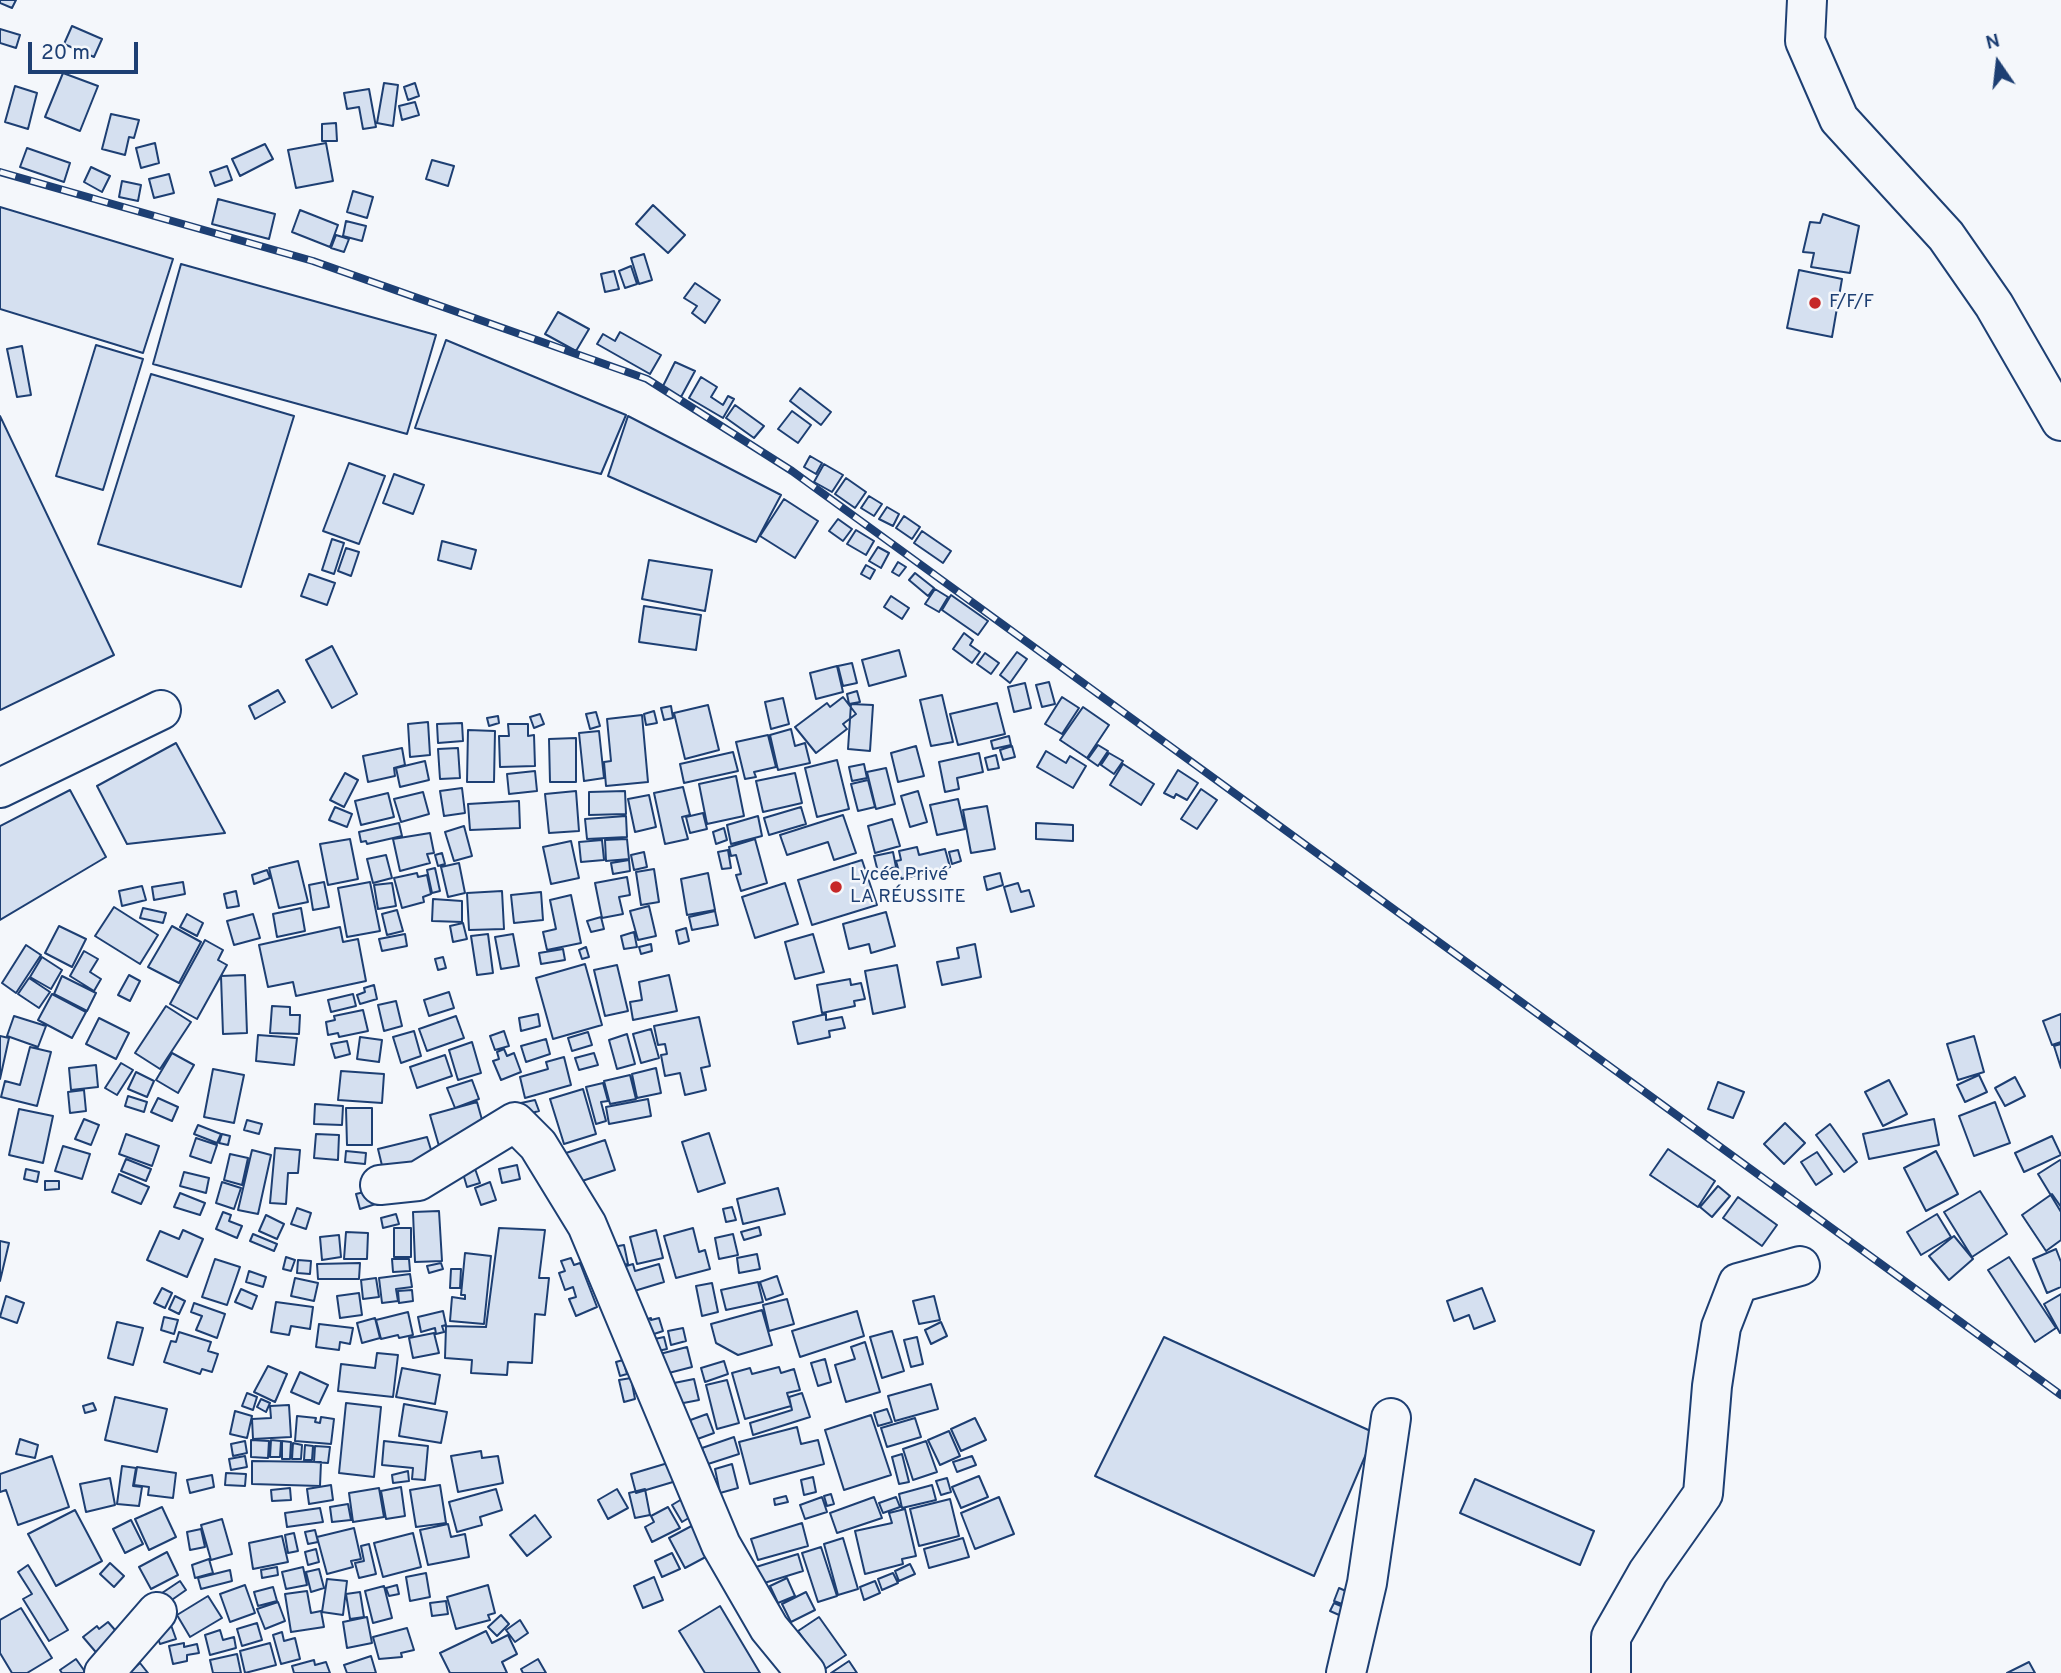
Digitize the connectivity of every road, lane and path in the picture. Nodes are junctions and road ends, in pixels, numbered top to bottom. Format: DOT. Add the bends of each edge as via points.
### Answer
graph roads {
  1 [pos="1807,0"];
  2 [pos="2061,421"];
  3 [pos="160,710"];
  4 [pos="0,788"];
  5 [pos="380,1185"];
  6 [pos="1800,1266"];
  7 [pos="1391,1418"];
  8 [pos="157,1612"];
  9 [pos="104,1673"];
  10 [pos="806,1673"];
  11 [pos="1346,1673"];
  12 [pos="1611,1673"];
  1 -- 2 [label="street" via="1805,41 1839,119 1946,236 1994,305"];
  3 -- 4 [label="street"];
  5 -- 10 [label="street" via="418,1181 514,1122 538,1145 587,1224 721,1545 769,1628"];
  6 -- 12 [label="street" via="1738,1283 1721,1327 1703,1494 1648,1572 1611,1637"];
  7 -- 11 [label="street" via="1367,1583"];
  8 -- 9 [label="street"];
}
